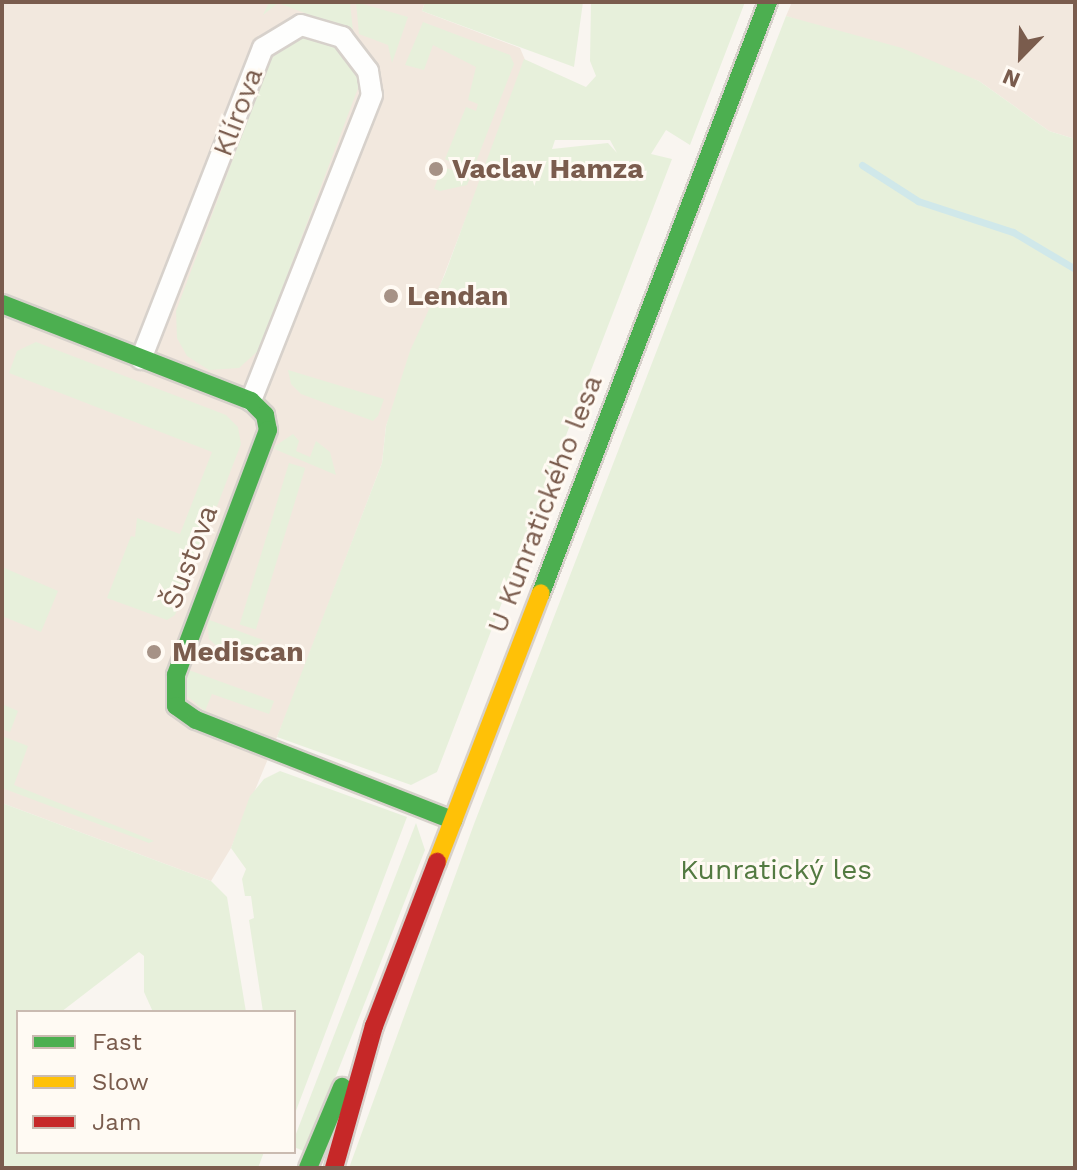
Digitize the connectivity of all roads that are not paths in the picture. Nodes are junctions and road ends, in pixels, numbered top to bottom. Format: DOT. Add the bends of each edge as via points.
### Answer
graph roads {
  1 [pos="768,2"];
  2 [pos="2,304"];
  3 [pos="141,359"];
  4 [pos="251,401"];
  5 [pos="453,820"];
  6 [pos="374,1026"];
  7 [pos="308,1168"];
  8 [pos="334,1168"];
  1 -- 5 [label="street, U Kunratického lesa"];
  2 -- 3 [label="street"];
  3 -- 4 [label="street"];
  3 -- 4 [label="street, Klírova" via="263,48 301,25 342,37 368,71 372,95"];
  4 -- 5 [label="street, Šustova" via="265,415 268,430 176,675 176,706 196,720"];
  5 -- 6 [label="street, U Kunratického lesa"];
  6 -- 7 [label="street, U Kunratického lesa"];
  6 -- 8 [label="street, U Kunratického lesa"];
}
